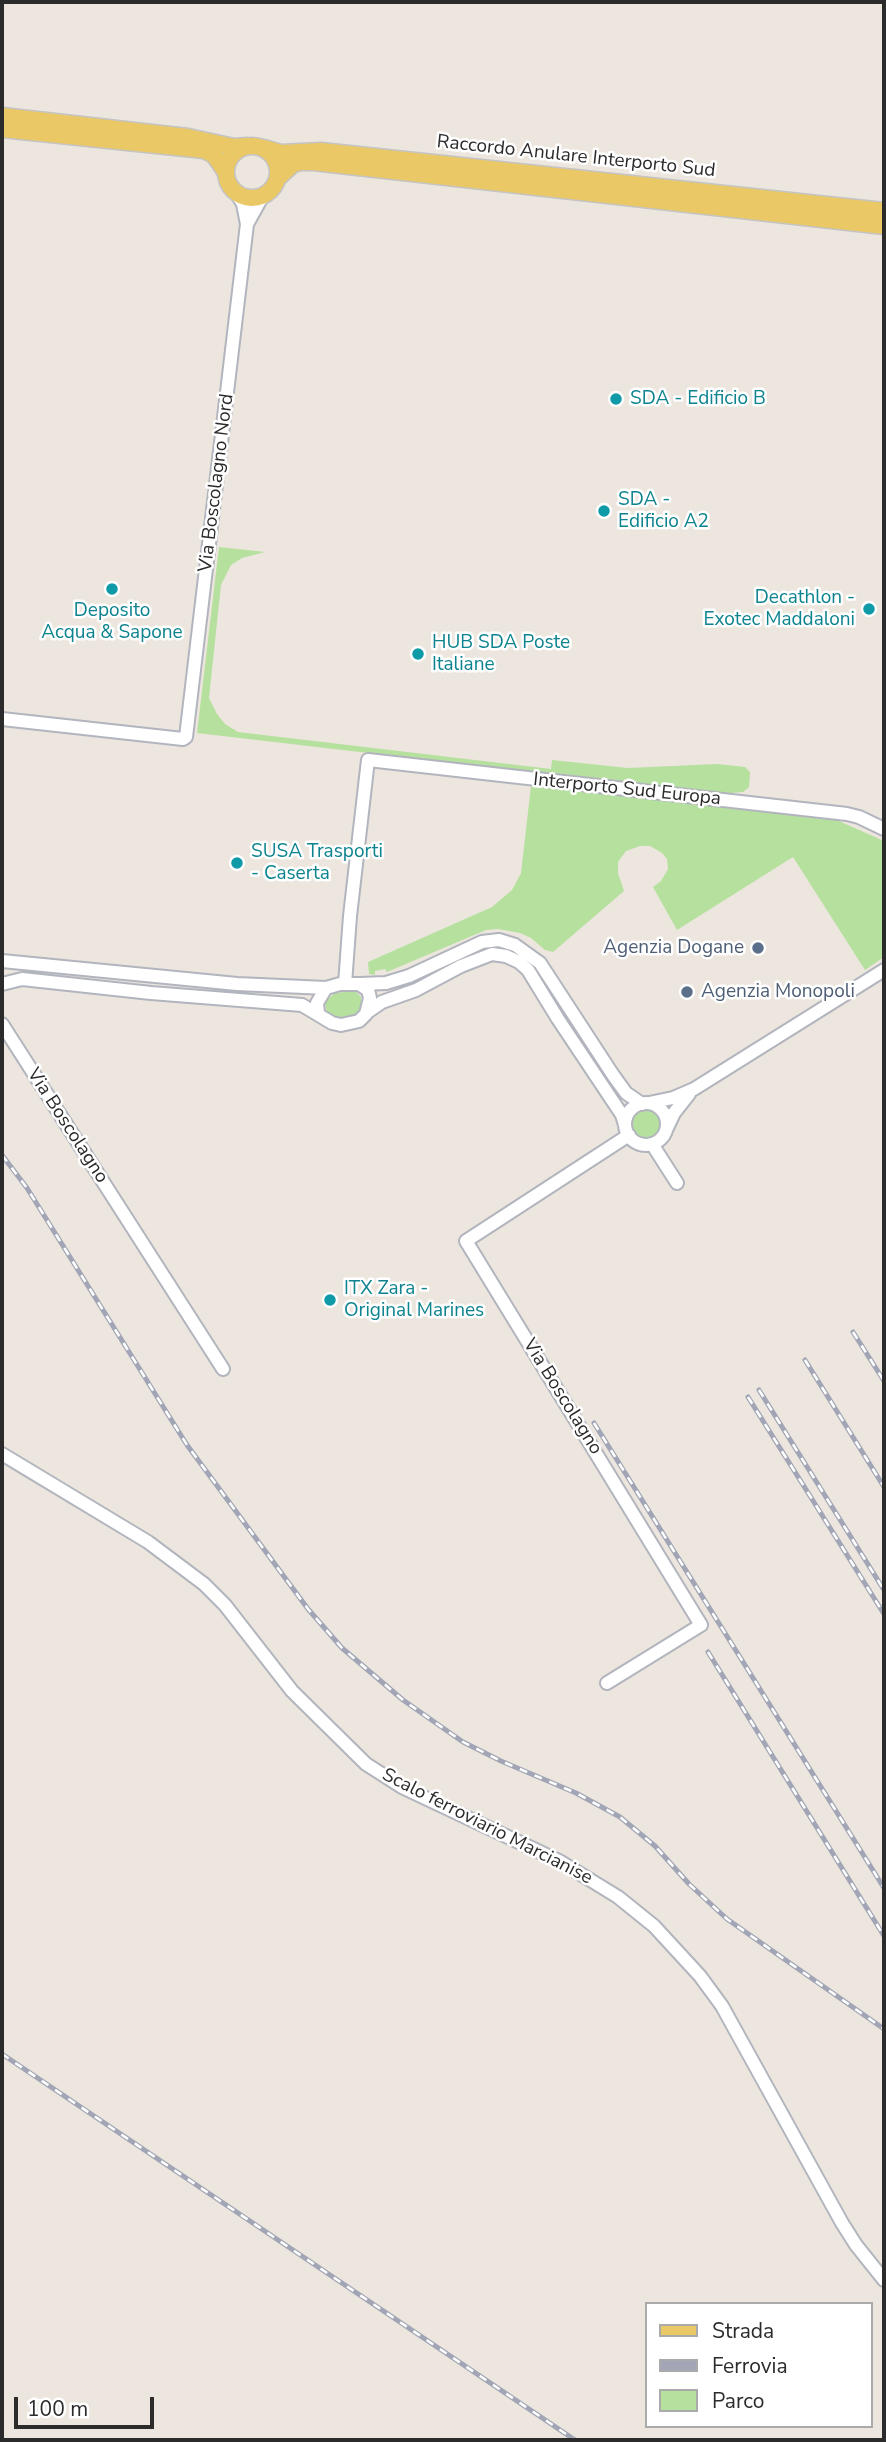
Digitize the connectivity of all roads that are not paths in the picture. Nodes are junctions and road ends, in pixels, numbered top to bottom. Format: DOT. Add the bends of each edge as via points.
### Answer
graph roads {
  1 [pos="2,116"];
  2 [pos="2,129"];
  3 [pos="247,146"];
  4 [pos="264,148"];
  5 [pos="225,171"];
  6 [pos="278,178"];
  7 [pos="237,194"];
  8 [pos="262,197"];
  9 [pos="884,211"];
  10 [pos="247,224"];
  11 [pos="884,226"];
  12 [pos="2,719"];
  13 [pos="884,829"];
  14 [pos="2,963"];
  15 [pos="884,970"];
  16 [pos="2,983"];
  17 [pos="345,984"];
  18 [pos="359,984"];
  19 [pos="326,988"];
  20 [pos="318,1013"];
  21 [pos="366,1014"];
  22 [pos="2,1024"];
  23 [pos="694,1089"];
  24 [pos="645,1103"];
  25 [pos="667,1128"];
  26 [pos="627,1130"];
  27 [pos="652,1144"];
  28 [pos="677,1183"];
  29 [pos="223,1369"];
  30 [pos="2,1454"];
  31 [pos="607,1683"];
  32 [pos="884,2280"];
  1 -- 3 [label="main road, Raccordo Anulare Interporto Sud"];
  2 -- 5 [label="main road" via="204,150 214,155"];
  3 -- 4 [label="main road, Raccordo Anulare Interporto Sud"];
  3 -- 5 [label="main road" via="232,155"];
  4 -- 6 [label="main road" via="276,161"];
  4 -- 9 [label="main road, Raccordo Anulare Interporto Sud" via="281,153 321,150"];
  5 -- 7 [label="main road"];
  6 -- 8 [label="main road, Raccordo Anulare Interporto Sud"];
  6 -- 11 [label="main road, Raccordo Anulare Interporto Sud" via="293,164 313,162"];
  7 -- 8 [label="main road"];
  7 -- 10 [label="street, Via Boscolagno Nord"];
  8 -- 10 [label="street, Via Boscolagno Nord"];
  10 -- 12 [label="street, Via Boscolagno Nord" via="186,737"];
  13 -- 17 [label="street, Interporto Sud Europa" via="847,814 368,760"];
  14 -- 16 [label="street"];
  14 -- 19 [label="street"];
  15 -- 23 [label="street"];
  16 -- 20 [label="street" via="22,979 302,1005"];
  17 -- 18 [label="street"];
  17 -- 19 [label="street"];
  18 -- 21 [label="street" via="370,998"];
  18 -- 24 [label="street" via="409,976 482,942 499,940 515,945 540,963 626,1093"];
  19 -- 20 [label="street" via="317,1003"];
  20 -- 21 [label="street" via="341,1025 359,1021"];
  21 -- 26 [label="street" via="461,966 492,954 506,956 528,970 622,1115"];
  22 -- 29 [label="street, Via Boscolagno"];
  23 -- 24 [label="street"];
  23 -- 25 [label="street"];
  24 -- 25 [label="street" via="656,1105 665,1115"];
  24 -- 26 [label="street, Via Boscolagno" via="630,1111"];
  25 -- 27 [label="street"];
  26 -- 27 [label="street" via="636,1142"];
  26 -- 31 [label="street, Via Boscolagno" via="466,1241 701,1625"];
  27 -- 28 [label="street"];
  30 -- 32 [label="street, Scalo ferroviario Marcianise" via="148,1542 204,1584 308,1707 374,1770 561,1862 618,1896 654,1926 722,2006 842,2223"];
}
